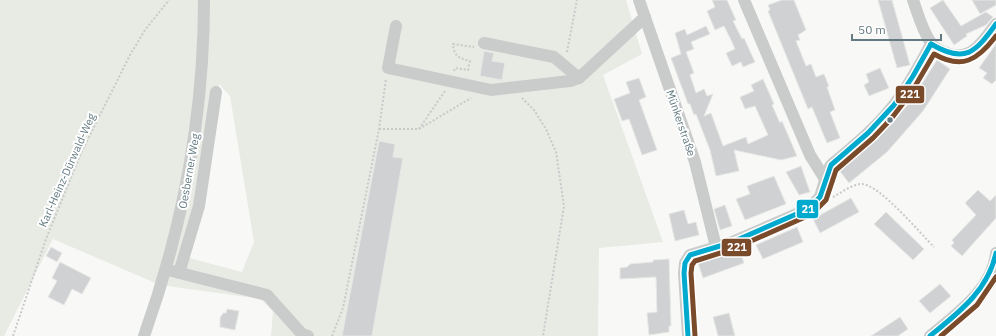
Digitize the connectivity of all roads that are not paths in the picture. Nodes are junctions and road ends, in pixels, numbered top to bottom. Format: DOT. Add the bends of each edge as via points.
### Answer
graph roads {
  1 [pos="204,0"];
  2 [pos="639,0"];
  3 [pos="744,0"];
  4 [pos="913,0"];
  5 [pos="645,17"];
  6 [pos="996,24"];
  7 [pos="396,26"];
  8 [pos="484,43"];
  9 [pos="931,44"];
  10 [pos="579,78"];
  11 [pos="216,92"];
  12 [pos="825,179"];
  13 [pos="716,247"];
  14 [pos="996,253"];
  15 [pos="996,261"];
  16 [pos="166,269"];
  17 [pos="179,273"];
  18 [pos="144,336"];
  19 [pos="308,336"];
  20 [pos="688,336"];
  21 [pos="930,336"];
  1 -- 16 [label="street, Oesberner Weg" via="204,48 194,140 180,217"];
  2 -- 5 [label="street, Münkerstraße"];
  3 -- 12 [label="street" via="810,155"];
  4 -- 9 [label="street"];
  5 -- 10 [label="street"];
  5 -- 13 [label="street, Münkerstraße" via="695,162"];
  6 -- 9 [label="street" via="972,52 954,56"];
  7 -- 10 [label="street" via="388,68 492,90"];
  8 -- 10 [label="street" via="554,57"];
  9 -- 12 [label="street" via="901,96 876,125 831,165"];
  11 -- 17 [label="street" via="199,206"];
  12 -- 13 [label="street" via="820,197 815,203 791,218"];
  13 -- 20 [label="street" via="694,254 685,263"];
  14 -- 15 [label="street"];
  15 -- 21 [label="street" via="986,282"];
  16 -- 17 [label="street"];
  16 -- 18 [label="street, Oesberner Weg"];
  17 -- 19 [label="street" via="267,295 302,334"];
}
